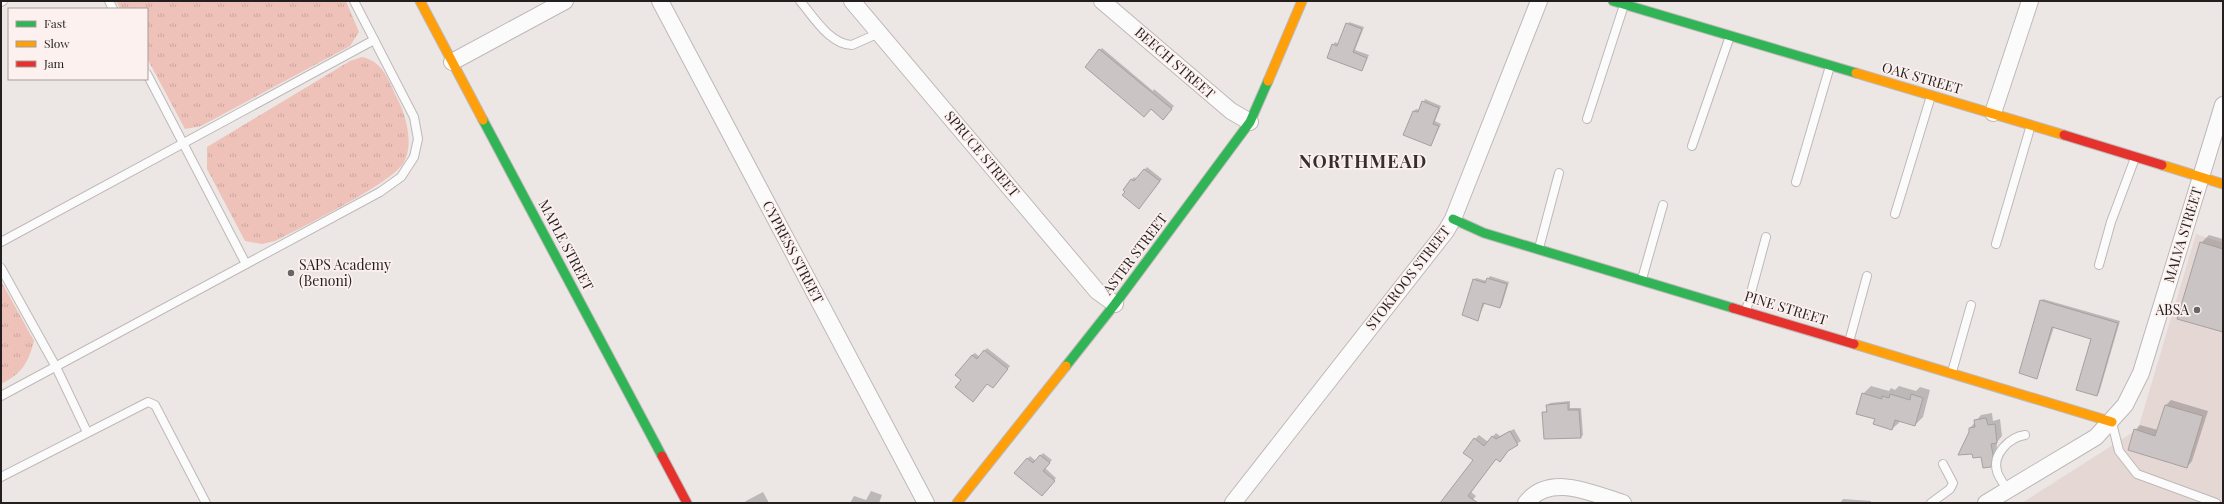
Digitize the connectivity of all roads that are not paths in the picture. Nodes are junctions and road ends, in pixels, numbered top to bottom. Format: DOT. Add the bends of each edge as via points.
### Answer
graph roads {
  1 [pos="354,1"];
  2 [pos="420,1"];
  3 [pos="565,1"];
  4 [pos="660,1"];
  5 [pos="800,1"];
  6 [pos="852,1"];
  7 [pos="1102,1"];
  8 [pos="1302,1"];
  9 [pos="1539,1"];
  10 [pos="1613,1"];
  11 [pos="2030,1"];
  12 [pos="1624,4"];
  13 [pos="879,33"];
  14 [pos="1730,36"];
  15 [pos="374,40"];
  16 [pos="452,62"];
  17 [pos="1830,65"];
  18 [pos="148,76"];
  19 [pos="1931,95"];
  20 [pos="2223,105"];
  21 [pos="1993,113"];
  22 [pos="1588,119"];
  23 [pos="1250,122"];
  24 [pos="2031,125"];
  25 [pos="184,145"];
  26 [pos="1692,146"];
  27 [pos="2135,157"];
  28 [pos="1559,173"];
  29 [pos="2200,177"];
  30 [pos="1796,182"];
  31 [pos="2223,184"];
  32 [pos="1663,205"];
  33 [pos="1895,214"];
  34 [pos="1453,219"];
  35 [pos="1766,236"];
  36 [pos="1,242"];
  37 [pos="1996,244"];
  38 [pos="1538,249"];
  39 [pos="246,264"];
  40 [pos="2099,265"];
  41 [pos="1,268"];
  42 [pos="1867,276"];
  43 [pos="1641,280"];
  44 [pos="1115,304"];
  45 [pos="1971,305"];
  46 [pos="1746,311"];
  47 [pos="1849,342"];
  48 [pos="56,367"];
  49 [pos="1951,373"];
  50 [pos="1,396"];
  51 [pos="2112,422"];
  52 [pos="88,432"];
  53 [pos="2025,435"];
  54 [pos="1943,464"];
  55 [pos="1,477"];
  56 [pos="2008,490"];
  57 [pos="206,503"];
  58 [pos="687,503"];
  59 [pos="926,503"];
  60 [pos="957,503"];
  61 [pos="1232,503"];
  62 [pos="1526,503"];
  63 [pos="1623,503"];
  64 [pos="1931,503"];
  65 [pos="1986,503"];
  66 [pos="2216,503"];
  1 -- 15 [label="lane"];
  2 -- 16 [label="street, MAPLE STREET"];
  3 -- 16 [label="street"];
  4 -- 59 [label="street, CYPRESS STREET"];
  5 -- 13 [label="lane" via="822,28 843,43 857,44"];
  6 -- 13 [label="street, SPRUCE STREET"];
  7 -- 23 [label="street, BEECH STREET" via="1231,111"];
  8 -- 23 [label="street, ASTER STREET"];
  9 -- 34 [label="street, STOKROOS STREET"];
  10 -- 12 [label="street, OAK STREET"];
  11 -- 21 [label="street"];
  12 -- 14 [label="street, OAK STREET"];
  12 -- 22 [label="lane"];
  13 -- 44 [label="street, SPRUCE STREET" via="1097,291"];
  14 -- 17 [label="street, OAK STREET"];
  14 -- 26 [label="lane"];
  15 -- 25 [label="lane"];
  15 -- 39 [label="lane" via="414,117 418,139 414,157 401,177 380,192"];
  16 -- 58 [label="street, MAPLE STREET"];
  17 -- 19 [label="street, OAK STREET"];
  17 -- 30 [label="lane"];
  18 -- 25 [label="lane"];
  19 -- 21 [label="street, OAK STREET"];
  19 -- 33 [label="lane"];
  20 -- 29 [label="street, MALVA STREET"];
  21 -- 24 [label="street, OAK STREET"];
  23 -- 44 [label="street, ASTER STREET"];
  24 -- 27 [label="street, OAK STREET"];
  24 -- 37 [label="lane"];
  25 -- 36 [label="lane"];
  25 -- 39 [label="lane"];
  27 -- 29 [label="street, OAK STREET"];
  27 -- 40 [label="lane" via="2111,222"];
  28 -- 38 [label="lane"];
  29 -- 31 [label="street, OAK STREET"];
  29 -- 51 [label="street, MALVA STREET" via="2141,373 2125,405"];
  32 -- 43 [label="lane"];
  34 -- 38 [label="street, PINE STREET" via="1484,233"];
  34 -- 61 [label="street, STOKROOS STREET"];
  35 -- 46 [label="lane"];
  38 -- 43 [label="street, PINE STREET"];
  39 -- 48 [label="lane"];
  41 -- 48 [label="lane"];
  42 -- 47 [label="lane"];
  43 -- 46 [label="street, PINE STREET"];
  44 -- 60 [label="street, ASTER STREET"];
  45 -- 49 [label="lane"];
  46 -- 47 [label="street, PINE STREET"];
  47 -- 49 [label="street, PINE STREET"];
  48 -- 50 [label="lane"];
  48 -- 52 [label="lane"];
  49 -- 51 [label="street, PINE STREET"];
  51 -- 56 [label="street, MALVA STREET" via="2096,437"];
  51 -- 66 [label="lane" via="2119,451 2137,474"];
  52 -- 55 [label="lane"];
  52 -- 57 [label="lane" via="144,403 152,403"];
  53 -- 56 [label="lane" via="2016,436 2006,443 1997,463 1997,472"];
  54 -- 64 [label="lane" via="1953,483 1950,489"];
  56 -- 65 [label="street, MALVA STREET"];
  62 -- 63 [label="street" via="1531,496 1548,488 1561,486"];
}
